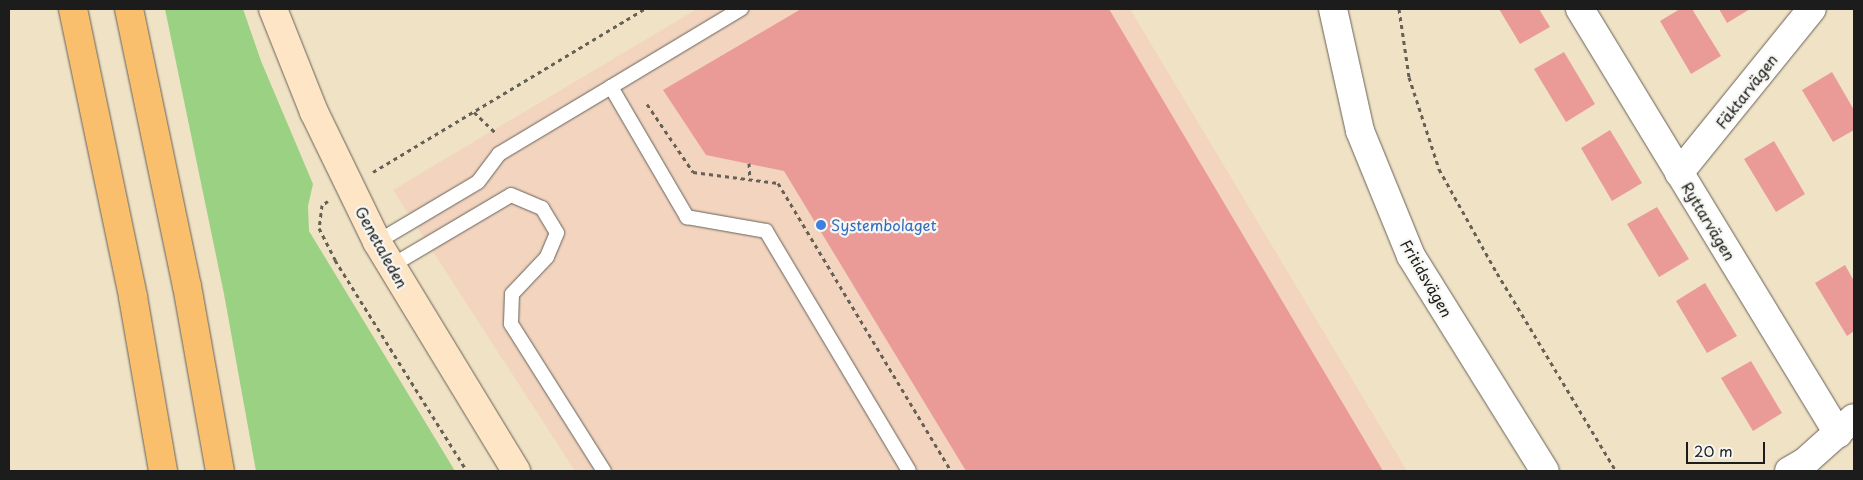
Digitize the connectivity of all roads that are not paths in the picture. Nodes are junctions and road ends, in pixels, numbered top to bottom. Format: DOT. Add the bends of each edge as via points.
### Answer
graph roads {
  1 [pos="73,9"];
  2 [pos="129,9"];
  3 [pos="273,9"];
  4 [pos="741,9"];
  5 [pos="1333,9"];
  6 [pos="1580,9"];
  7 [pos="1812,9"];
  8 [pos="611,87"];
  9 [pos="1679,173"];
  10 [pos="377,242"];
  11 [pos="391,266"];
  12 [pos="1846,426"];
  13 [pos="164,471"];
  14 [pos="220,471"];
  15 [pos="516,471"];
  16 [pos="604,471"];
  17 [pos="909,471"];
  18 [pos="1545,471"];
  19 [pos="1789,471"];
  1 -- 13 [label="highway" via="133,296"];
  2 -- 14 [label="highway" via="183,267"];
  3 -- 10 [label="main road, Genetaleden" via="314,112"];
  4 -- 8 [label="lane"];
  5 -- 18 [label="street, Fritidsvägen" via="1360,131 1411,256"];
  6 -- 9 [label="street, Ryttarvägen"];
  7 -- 9 [label="street, Fäktarvägen"];
  8 -- 10 [label="lane" via="499,154 478,182"];
  8 -- 17 [label="lane" via="687,217 766,231"];
  9 -- 12 [label="street, Ryttarvägen"];
  10 -- 11 [label="main road, Genetaleden"];
  11 -- 15 [label="main road, Genetaleden"];
  11 -- 16 [label="lane" via="511,195 542,208 557,233 548,256 512,294 511,324"];
  12 -- 19 [label="street"];
}
